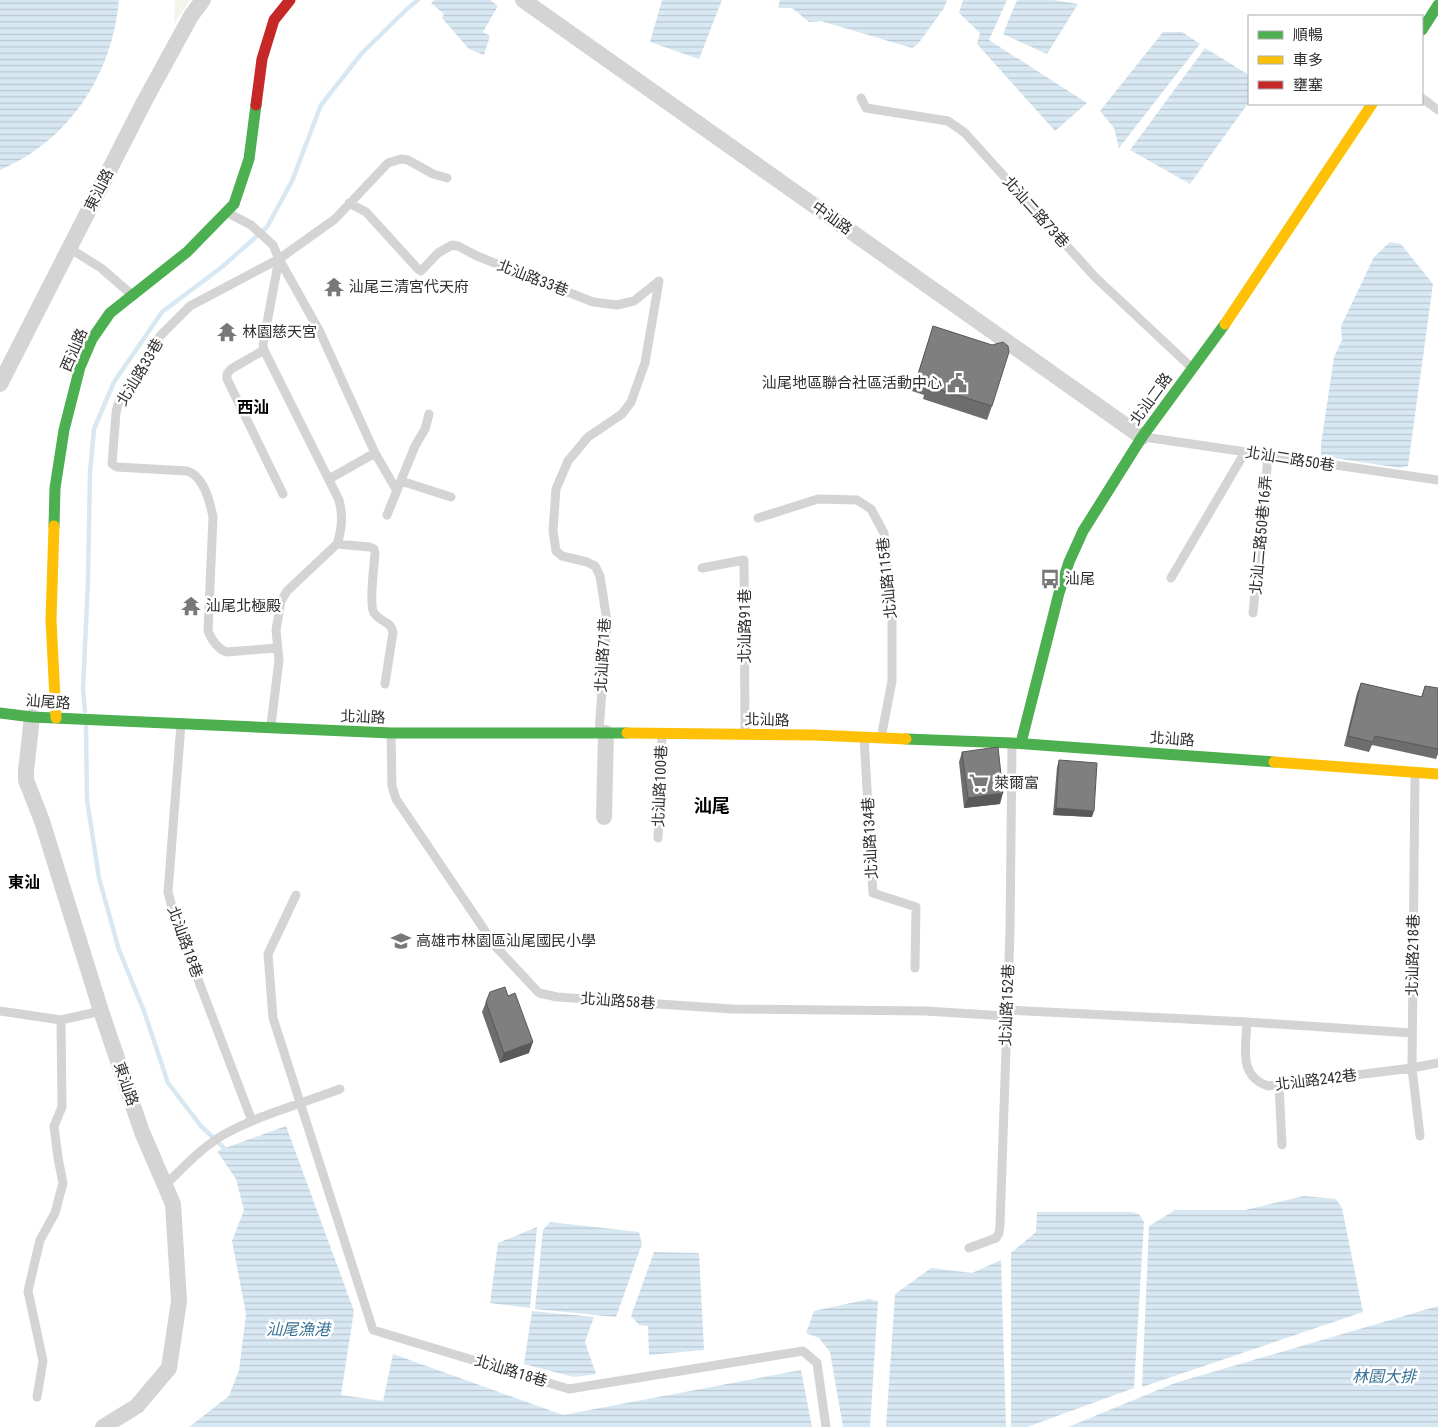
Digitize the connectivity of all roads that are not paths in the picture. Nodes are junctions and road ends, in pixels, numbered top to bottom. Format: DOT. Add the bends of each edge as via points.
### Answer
graph roads {
  1 [pos="203,0"];
  2 [pos="290,0"];
  3 [pos="523,0"];
  4 [pos="1438,5"];
  5 [pos="1423,28"];
  6 [pos="861,98"];
  7 [pos="1423,99"];
  8 [pos="1371,105"];
  9 [pos="1438,110"];
  10 [pos="447,178"];
  11 [pos="350,203"];
  12 [pos="226,212"];
  13 [pos="70,248"];
  14 [pos="279,259"];
  15 [pos="659,281"];
  16 [pos="133,296"];
  17 [pos="264,350"];
  18 [pos="1192,368"];
  19 [pos="0,384"];
  20 [pos="429,414"];
  21 [pos="1142,437"];
  22 [pos="1245,452"];
  23 [pos="375,453"];
  24 [pos="1268,456"];
  25 [pos="329,479"];
  26 [pos="1438,480"];
  27 [pos="401,481"];
  28 [pos="397,491"];
  29 [pos="282,494"];
  30 [pos="451,497"];
  31 [pos="387,515"];
  32 [pos="758,518"];
  33 [pos="337,544"];
  34 [pos="702,568"];
  35 [pos="1170,578"];
  36 [pos="1253,613"];
  37 [pos="277,648"];
  38 [pos="385,684"];
  39 [pos="0,713"];
  40 [pos="32,717"];
  41 [pos="56,718"];
  42 [pos="95,720"];
  43 [pos="181,724"];
  44 [pos="270,728"];
  45 [pos="602,732"];
  46 [pos="391,733"];
  47 [pos="662,733"];
  48 [pos="745,734"];
  49 [pos="864,737"];
  50 [pos="881,738"];
  51 [pos="1016,743"];
  52 [pos="1415,772"];
  53 [pos="1438,774"];
  54 [pos="604,817"];
  55 [pos="658,838"];
  56 [pos="296,895"];
  57 [pos="915,968"];
  58 [pos="0,1011"];
  59 [pos="102,1012"];
  60 [pos="1006,1013"];
  61 [pos="60,1020"];
  62 [pos="1248,1022"];
  63 [pos="1412,1033"];
  64 [pos="1438,1063"];
  65 [pos="1412,1068"];
  66 [pos="1279,1085"];
  67 [pos="340,1089"];
  68 [pos="300,1104"];
  69 [pos="252,1121"];
  70 [pos="1420,1136"];
  71 [pos="1282,1145"];
  72 [pos="165,1185"];
  73 [pos="969,1248"];
  74 [pos="37,1397"];
  75 [pos="103,1427"];
  76 [pos="826,1427"];
  1 -- 13 [label="street, 東汕路" via="144,102"];
  2 -- 12 [label="street, 西汕路" via="274,20 262,59 249,159 234,204"];
  3 -- 21 [label="street, 中汕路"];
  4 -- 5 [label="street"];
  6 -- 18 [label="lane, 北汕二路73巷" via="866,108 948,122 965,133 1095,277"];
  7 -- 9 [label="lane"];
  8 -- 18 [label="street, 北汕二路" via="1221,330"];
  10 -- 11 [label="lane, 北汕路33巷" via="401,159 388,163"];
  11 -- 14 [label="lane, 北汕路33巷" via="335,219"];
  11 -- 15 [label="lane, 北汕路33巷" via="366,212 422,271 438,253 452,245 593,302 617,305 634,301"];
  12 -- 14 [label="lane" via="251,225 273,244"];
  12 -- 16 [label="street, 西汕路" via="187,252"];
  13 -- 16 [label="lane" via="101,268"];
  13 -- 19 [label="street, 東汕路"];
  14 -- 17 [label="lane"];
  14 -- 23 [label="lane" via="320,332"];
  14 -- 37 [label="lane, 北汕路33巷" via="190,306 160,336 118,404 112,458 112,464 117,466 194,473 213,517 208,631 219,649 226,652"];
  15 -- 45 [label="lane, 北汕路71巷" via="645,362 631,402 622,414 588,438 568,461 556,489 553,531 556,551 562,556 595,566 600,576 607,621"];
  16 -- 41 [label="street, 西汕路" via="110,313 92,339 80,367 64,430 55,488 51,620"];
  17 -- 25 [label="lane"];
  17 -- 29 [label="lane" via="231,369 227,379"];
  18 -- 21 [label="street, 北汕二路"];
  20 -- 27 [label="lane"];
  21 -- 22 [label="lane, 北汕二路50巷"];
  21 -- 51 [label="street, 北汕二路" via="1083,531 1069,562"];
  22 -- 24 [label="lane, 北汕二路50巷"];
  22 -- 35 [label="lane"];
  23 -- 25 [label="lane"];
  23 -- 28 [label="lane"];
  24 -- 26 [label="lane, 北汕二路50巷"];
  24 -- 36 [label="lane, 北汕二路50巷16弄"];
  25 -- 33 [label="lane" via="342,509"];
  27 -- 28 [label="lane"];
  27 -- 30 [label="lane"];
  28 -- 31 [label="lane"];
  32 -- 50 [label="lane, 北汕路115巷" via="818,499 857,500 871,509 884,533 892,608 892,682"];
  33 -- 37 [label="lane" via="287,591 281,601 276,630"];
  33 -- 38 [label="lane" via="374,550 372,608 393,632"];
  34 -- 48 [label="lane, 北汕路91巷" via="744,560"];
  37 -- 44 [label="lane" via="279,660"];
  39 -- 40 [label="street, 汕尾路"];
  40 -- 41 [label="street, 汕尾路"];
  40 -- 59 [label="street, 東汕路" via="26,780"];
  41 -- 42 [label="street, 汕尾路"];
  42 -- 43 [label="street, 北汕路"];
  43 -- 44 [label="street, 北汕路"];
  43 -- 69 [label="lane, 北汕路18巷" via="168,892 175,919"];
  44 -- 46 [label="street, 北汕路"];
  45 -- 46 [label="street, 北汕路"];
  45 -- 47 [label="street, 北汕路"];
  45 -- 54 [label="street"];
  46 -- 60 [label="lane, 北汕路58巷" via="392,786 396,799 496,947 539,993 732,1009"];
  47 -- 48 [label="street, 北汕路"];
  47 -- 55 [label="lane, 北汕路100巷"];
  48 -- 49 [label="street, 北汕路"];
  49 -- 50 [label="street, 北汕路"];
  49 -- 57 [label="lane, 北汕路134巷" via="873,893 916,907"];
  50 -- 51 [label="street, 北汕路"];
  51 -- 52 [label="street, 北汕路"];
  51 -- 60 [label="lane, 北汕路152巷"];
  52 -- 53 [label="street, 北汕路"];
  52 -- 63 [label="lane, 北汕路218巷"];
  56 -- 68 [label="lane, 北汕路18巷" via="268,954 273,1018"];
  58 -- 61 [label="lane"];
  59 -- 61 [label="lane"];
  59 -- 72 [label="street, 東汕路" via="142,1132"];
  60 -- 62 [label="lane, 北汕路58巷"];
  60 -- 73 [label="lane, 北汕路152巷" via="999,1232 996,1238"];
  61 -- 74 [label="lane" via="62,1107 54,1126 63,1183 55,1213 40,1240 28,1291 43,1361"];
  62 -- 63 [label="lane, 北汕路58巷"];
  62 -- 66 [label="lane, 北汕路242巷" via="1246,1061 1251,1076 1258,1083"];
  63 -- 65 [label="lane, 北汕路218巷"];
  64 -- 65 [label="lane, 北汕路242巷"];
  65 -- 66 [label="lane, 北汕路242巷"];
  65 -- 70 [label="lane, 北汕路218巷"];
  66 -- 71 [label="lane"];
  67 -- 68 [label="lane"];
  68 -- 69 [label="lane"];
  68 -- 76 [label="lane, 北汕路18巷" via="373,1330 569,1389 803,1351 817,1363"];
  69 -- 72 [label="lane" via="222,1135 204,1148"];
  72 -- 75 [label="street, 東汕路" via="173,1204 179,1301 169,1368 137,1406"];
}
